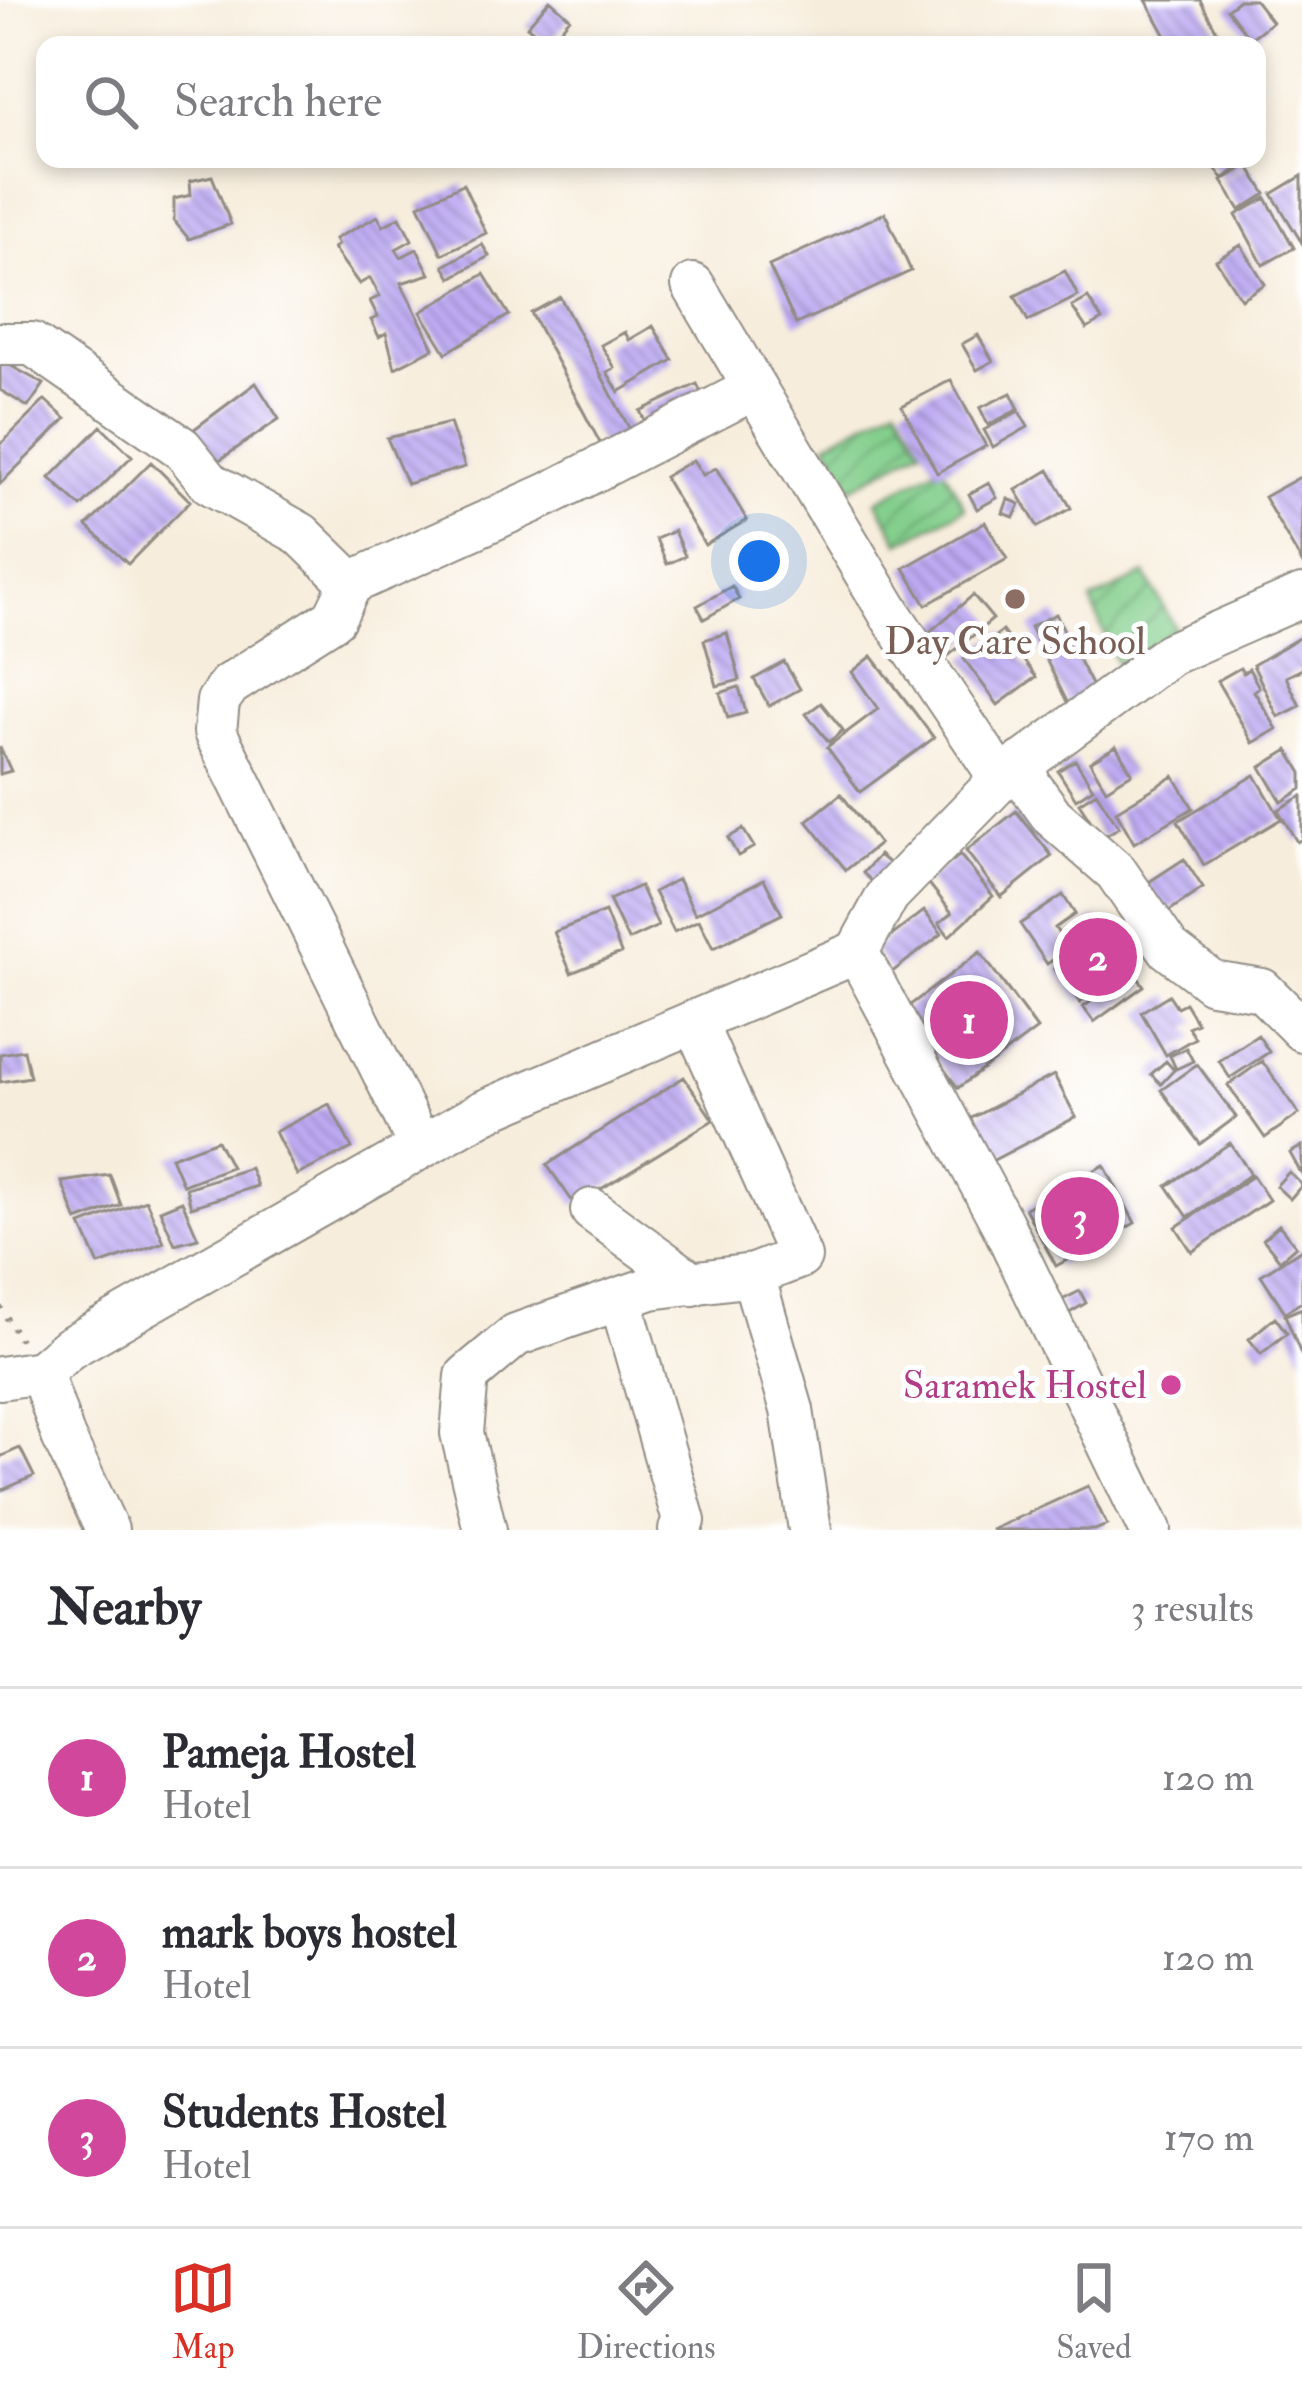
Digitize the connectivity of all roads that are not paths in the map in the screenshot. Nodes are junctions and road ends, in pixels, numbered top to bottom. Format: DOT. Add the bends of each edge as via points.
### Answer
graph roads {
  1 [pos="693,285"];
  2 [pos="0,344"];
  3 [pos="755,388"];
  4 [pos="352,583"];
  5 [pos="1302,596"];
  6 [pos="1012,771"];
  7 [pos="857,952"];
  8 [pos="696,1025"];
  9 [pos="1302,1030"];
  10 [pos="419,1144"];
  11 [pos="592,1210"];
  12 [pos="753,1275"];
  13 [pos="694,1284"];
  14 [pos="621,1301"];
  15 [pos="21,1375"];
  16 [pos="107,1530"];
  17 [pos="484,1530"];
  18 [pos="680,1530"];
  19 [pos="810,1530"];
  20 [pos="1150,1530"];
  1 -- 3 [label="street"];
  2 -- 4 [label="street" via="32,344 182,448 210,483 301,534"];
  3 -- 4 [label="street"];
  3 -- 6 [label="street" via="892,617"];
  4 -- 10 [label="street" via="334,618 229,685 215,732"];
  5 -- 6 [label="street" via="1170,654"];
  6 -- 7 [label="street" via="888,895"];
  6 -- 9 [label="street" via="1116,872 1169,950 1212,982 1262,990"];
  7 -- 8 [label="street"];
  7 -- 20 [label="street" via="1003,1225"];
  8 -- 10 [label="street"];
  8 -- 12 [label="street" via="800,1256"];
  10 -- 15 [label="street"];
  11 -- 13 [label="street"];
  12 -- 13 [label="street"];
  12 -- 19 [label="street" via="792,1411"];
  13 -- 14 [label="street"];
  14 -- 17 [label="street" via="516,1335 467,1376 462,1433"];
  14 -- 18 [label="street" via="684,1521"];
  15 -- 16 [label="street" via="63,1436"];
}
